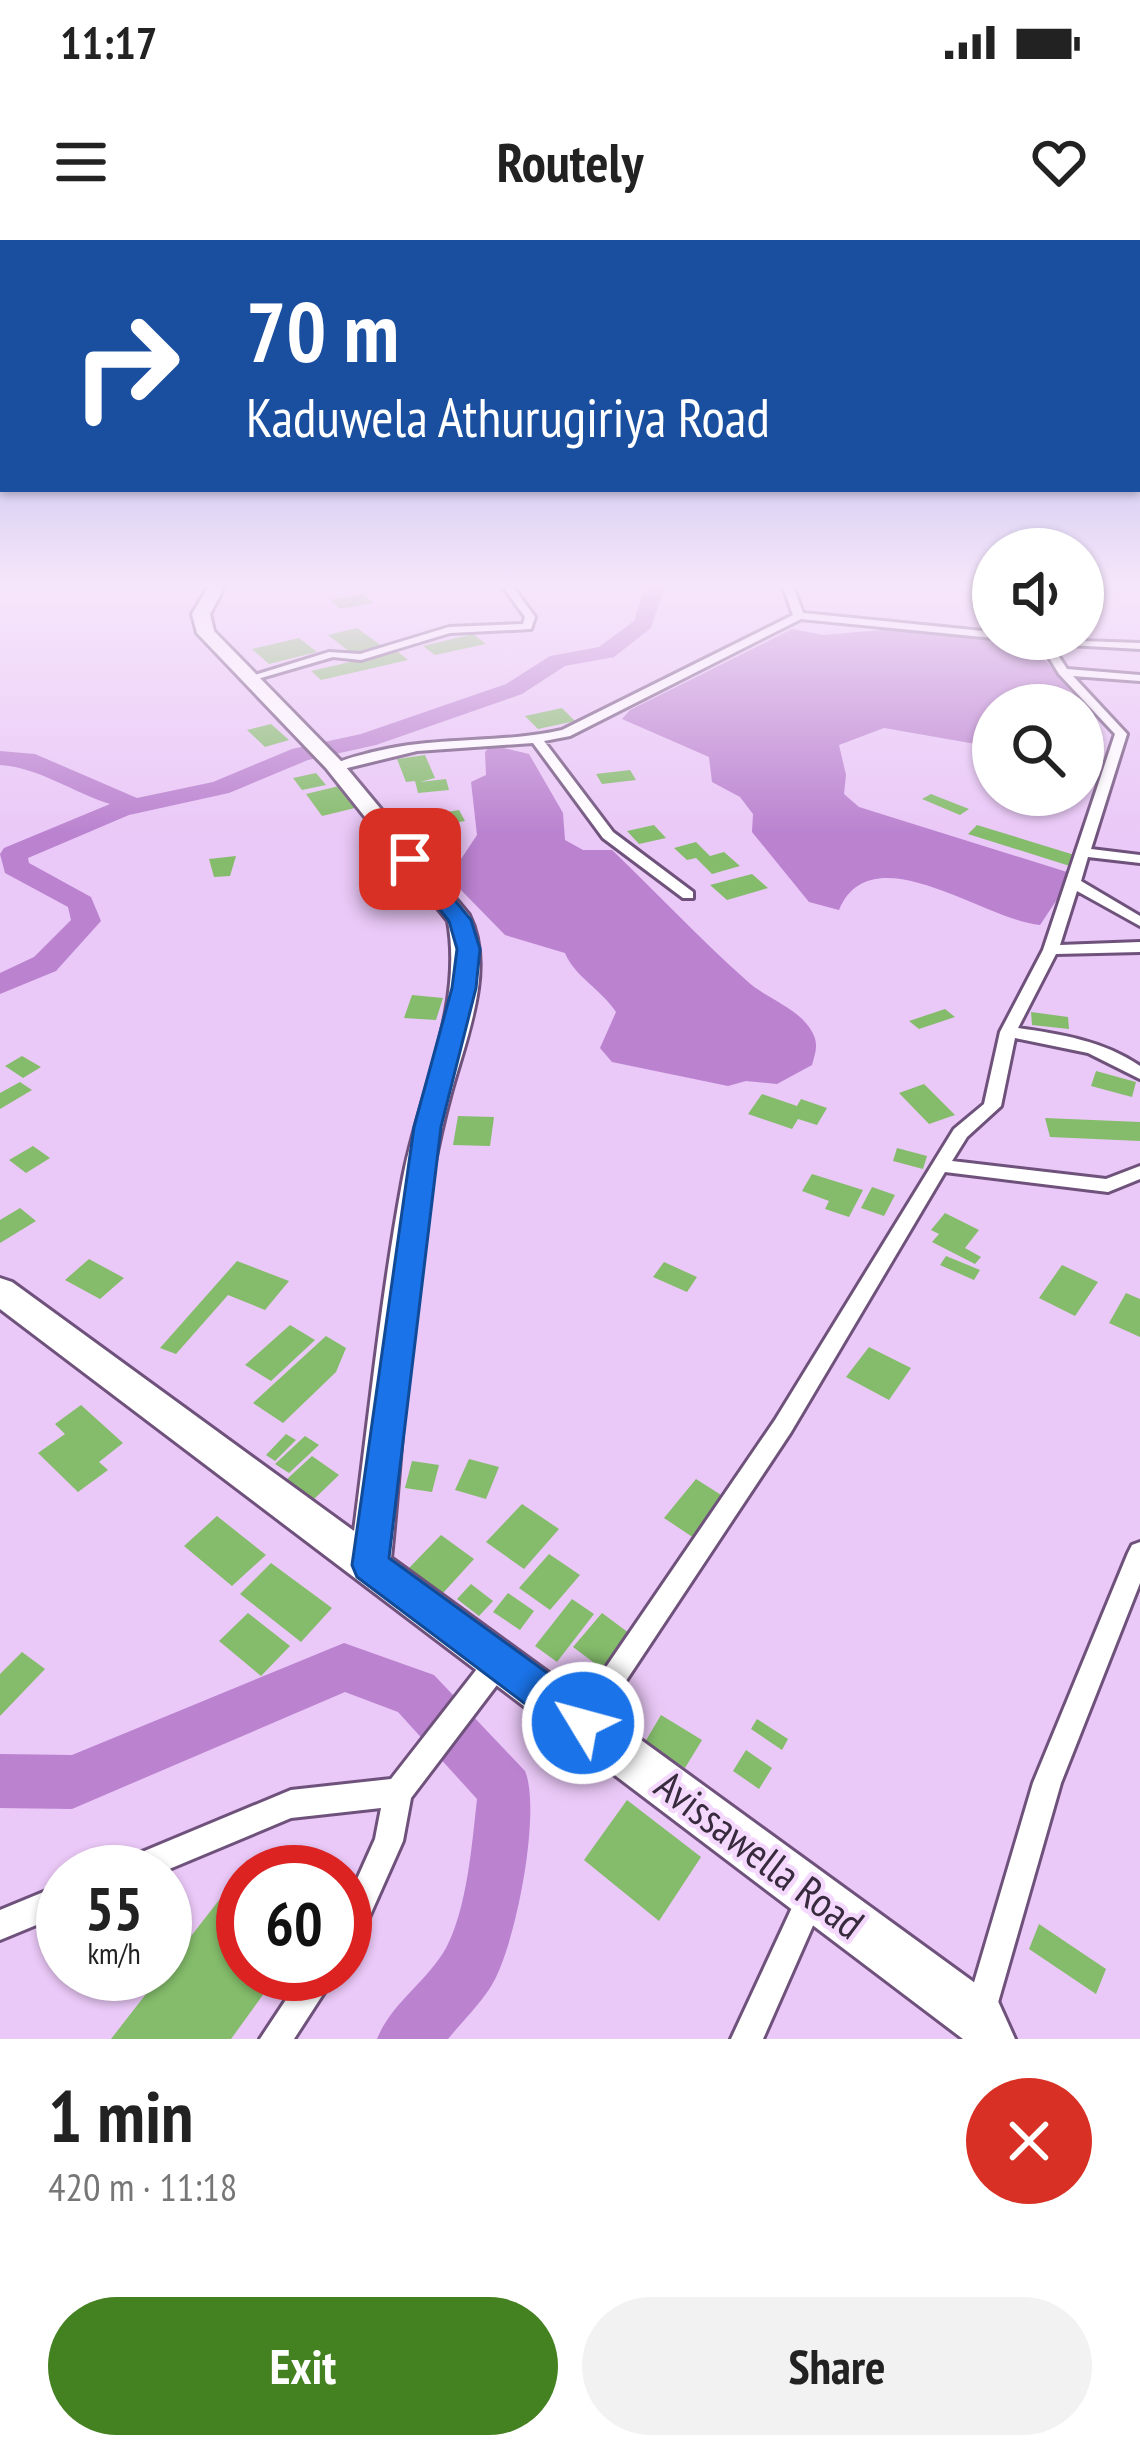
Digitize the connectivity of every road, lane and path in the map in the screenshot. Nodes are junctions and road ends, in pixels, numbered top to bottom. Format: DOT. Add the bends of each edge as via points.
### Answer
graph roads {
  1 [pos="241,668"];
  2 [pos="285,668"];
  3 [pos="697,668"];
  4 [pos="1060,668"];
  5 [pos="1063,672"];
  6 [pos="251,678"];
  7 [pos="1140,678"];
  8 [pos="538,741"];
  9 [pos="334,766"];
  10 [pos="1083,852"];
  11 [pos="1140,859"];
  12 [pos="1070,891"];
  13 [pos="688,895"];
  14 [pos="1140,922"];
  15 [pos="1140,947"];
  16 [pos="1051,950"];
  17 [pos="1008,1032"];
  18 [pos="1140,1074"];
  19 [pos="944,1166"];
  20 [pos="1140,1172"];
  21 [pos="0,1291"];
  22 [pos="1140,1553"];
  23 [pos="370,1565"];
  24 [pos="487,1676"];
  25 [pos="583,1723"];
  26 [pos="405,1783"];
  27 [pos="192,1845"];
  28 [pos="372,1879"];
  29 [pos="813,1894"];
  30 [pos="36,1910"];
  31 [pos="0,1925"];
  32 [pos="302,2001"];
  33 [pos="984,2028"];
  34 [pos="276,2039"];
  35 [pos="747,2039"];
  1 -- 6 [label="main road"];
  2 -- 6 [label="street"];
  3 -- 8 [label="street"];
  4 -- 5 [label="street"];
  5 -- 7 [label="street"];
  5 -- 10 [label="street" via="1121,734"];
  6 -- 9 [label="main road"];
  8 -- 9 [label="street" via="445,744"];
  8 -- 13 [label="street" via="608,835"];
  9 -- 23 [label="main road" via="460,920 469,949 428,1127"];
  10 -- 11 [label="street"];
  10 -- 12 [label="street"];
  12 -- 14 [label="street"];
  12 -- 16 [label="street"];
  15 -- 16 [label="street"];
  16 -- 17 [label="street"];
  17 -- 18 [label="street" via="1117,1054"];
  17 -- 19 [label="street" via="992,1106 960,1133"];
  19 -- 20 [label="street" via="1108,1186"];
  19 -- 25 [label="street" via="783,1426"];
  21 -- 23 [label="main road, Avissawella Road"];
  22 -- 33 [label="street" via="1047,1784"];
  23 -- 24 [label="main road, Avissawella Road"];
  24 -- 25 [label="main road, Avissawella Road"];
  24 -- 26 [label="street"];
  25 -- 29 [label="main road, Avissawella Road"];
  26 -- 27 [label="street" via="291,1804"];
  26 -- 28 [label="street"];
  29 -- 33 [label="main road, Avissawella Road"];
  29 -- 35 [label="street"];
  30 -- 31 [label="street"];
  32 -- 34 [label="street"];
}
